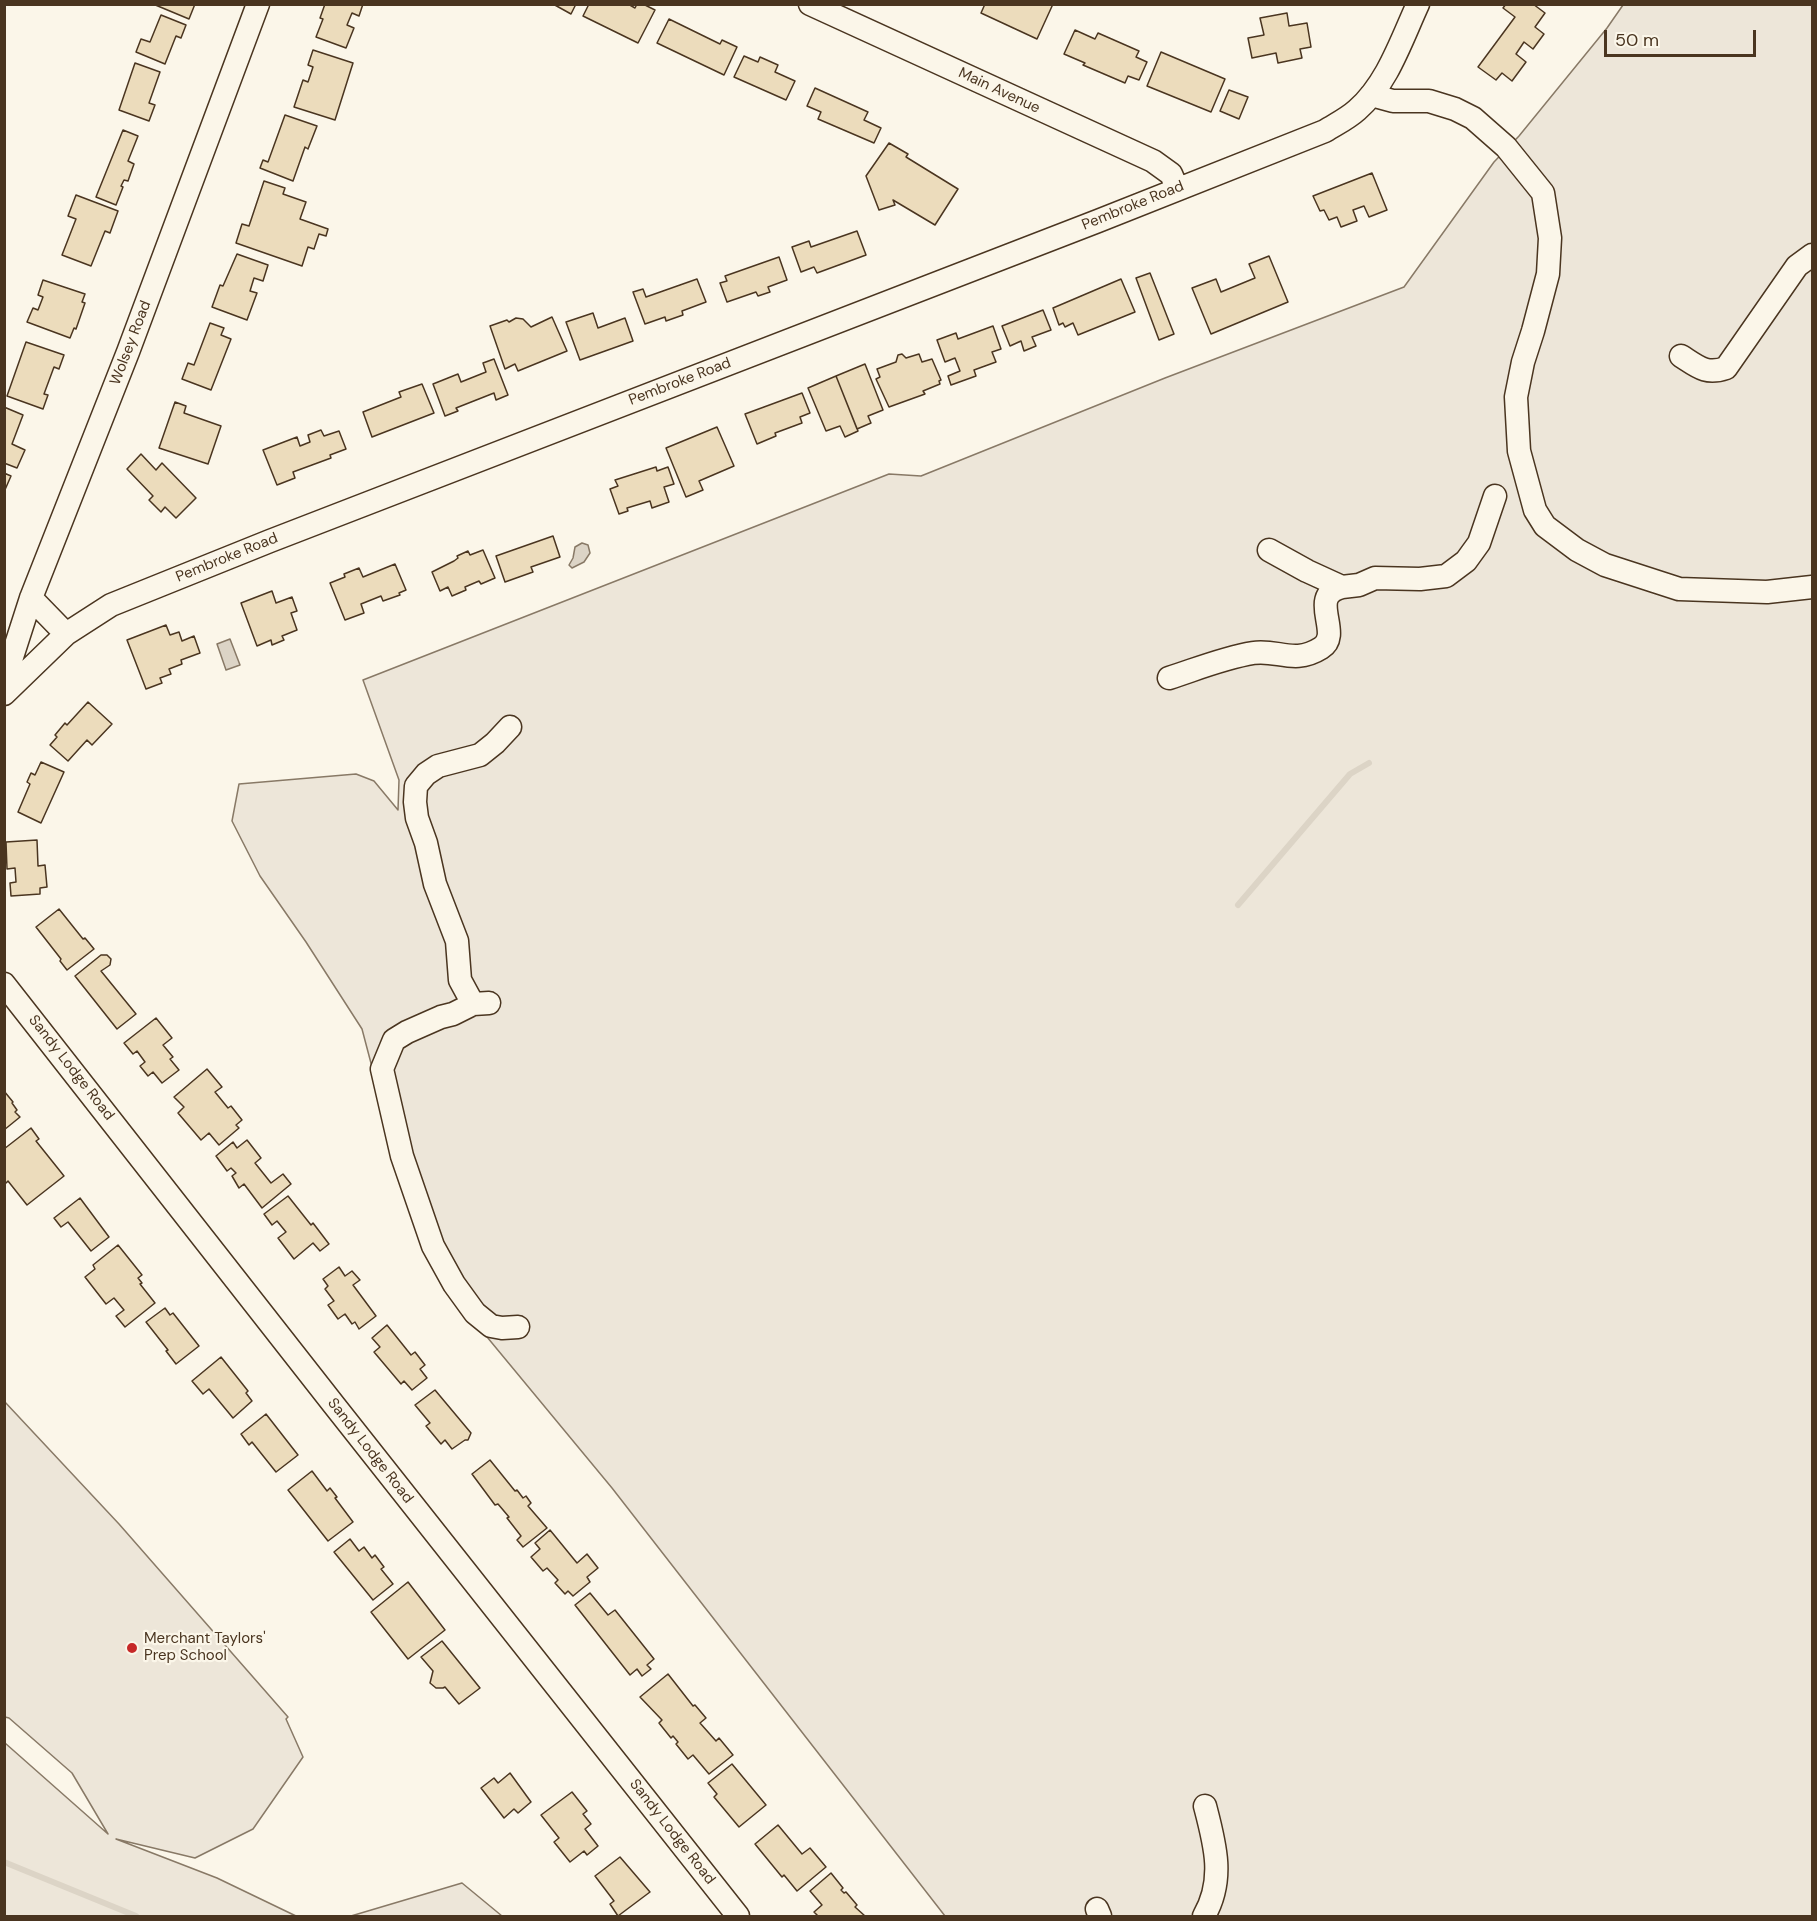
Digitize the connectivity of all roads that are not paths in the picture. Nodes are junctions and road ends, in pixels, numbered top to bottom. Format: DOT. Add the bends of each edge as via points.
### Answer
graph roads {
  1 [pos="258,4"];
  2 [pos="810,4"];
  3 [pos="1418,4"];
  4 [pos="1371,95"];
  5 [pos="1177,188"];
  6 [pos="1812,255"];
  7 [pos="1681,356"];
  8 [pos="1495,496"];
  9 [pos="1269,550"];
  10 [pos="1342,587"];
  11 [pos="1812,587"];
  12 [pos="31,598"];
  13 [pos="66,634"];
  14 [pos="1169,678"];
  15 [pos="4,682"];
  16 [pos="4,694"];
  17 [pos="510,727"];
  18 [pos="4,984"];
  19 [pos="518,1327"];
  20 [pos="1205,1806"];
  21 [pos="738,1917"];
  22 [pos="1204,1917"];
  1 -- 12 [label="street, Wolsey Road" via="129,352"];
  2 -- 5 [label="street, Main Avenue" via="1153,161 1171,174"];
  3 -- 4 [label="street, Pembroke Road"];
  4 -- 5 [label="street, Pembroke Road" via="1347,118 1325,130"];
  4 -- 11 [label="street" via="1429,101 1473,118 1506,147 1543,193 1550,238 1548,274 1516,397 1519,451 1535,510 1545,526 1605,565 1679,589 1767,592"];
  5 -- 13 [label="street, Pembroke Road" via="132,596"];
  6 -- 7 [label="street" via="1797,266 1726,368 1714,372 1701,369"];
  8 -- 10 [label="street" via="1479,543 1466,561 1446,576 1375,578"];
  9 -- 10 [label="street"];
  10 -- 14 [label="street" via="1328,596 1329,636 1322,648 1288,657 1257,653 1239,656"];
  12 -- 13 [label="street"];
  12 -- 15 [label="street, Wolsey Road"];
  13 -- 16 [label="street, Pembroke Road"];
  17 -- 19 [label="street" via="480,755 438,766 416,786 417,818 435,884 457,941 460,980 481,1004 441,1017 394,1040 382,1069 402,1156 433,1246 475,1313 491,1326"];
  18 -- 21 [label="street, Sandy Lodge Road"];
  20 -- 22 [label="street" via="1217,1884"];
}
